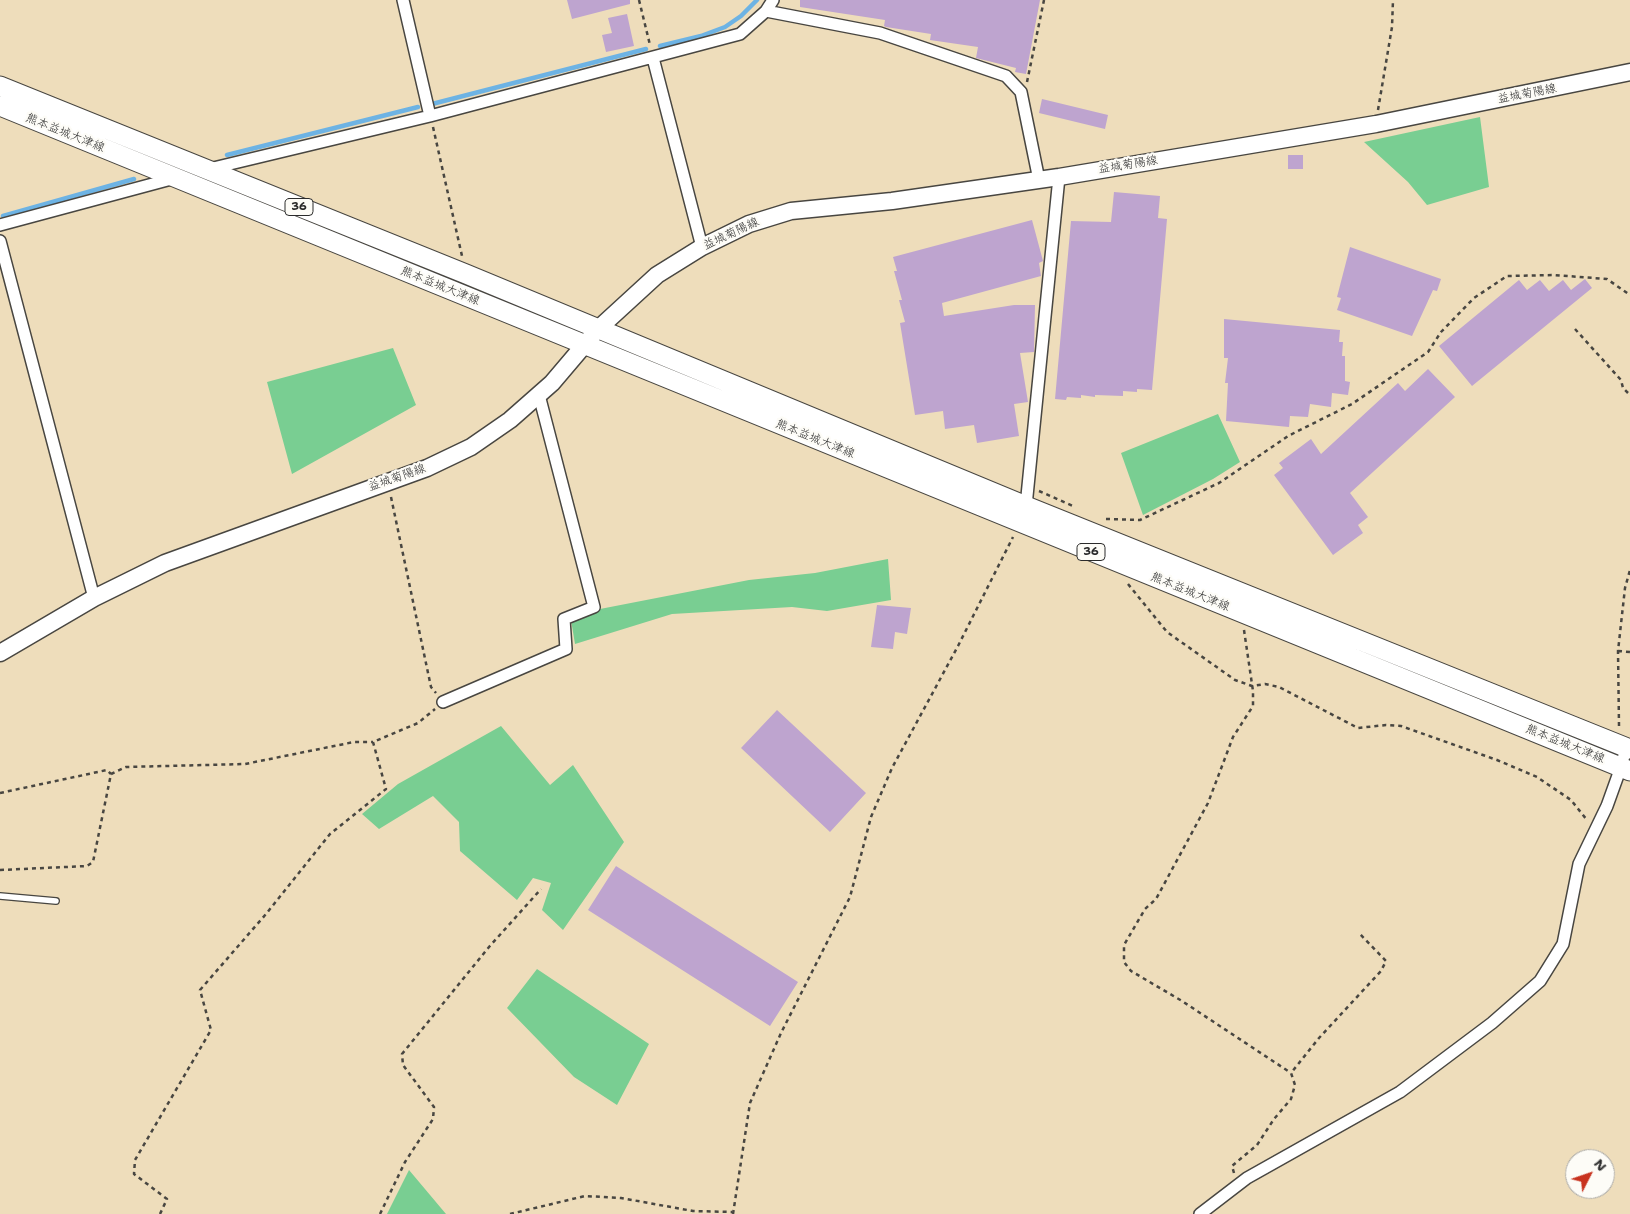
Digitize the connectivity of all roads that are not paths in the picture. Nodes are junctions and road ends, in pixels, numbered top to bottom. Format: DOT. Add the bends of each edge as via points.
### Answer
graph roads {
  1 [pos="403,0"];
  2 [pos="773,0"];
  3 [pos="766,11"];
  4 [pos="653,58"];
  5 [pos="1630,72"];
  6 [pos="0,86"];
  7 [pos="0,106"];
  8 [pos="430,116"];
  9 [pos="206,170"];
  10 [pos="1059,177"];
  11 [pos="176,178"];
  12 [pos="1039,180"];
  13 [pos="0,225"];
  14 [pos="0,241"];
  15 [pos="702,247"];
  16 [pos="597,330"];
  17 [pos="584,344"];
  18 [pos="539,395"];
  19 [pos="1024,514"];
  20 [pos="94,598"];
  21 [pos="0,654"];
  22 [pos="443,702"];
  23 [pos="1625,748"];
  24 [pos="1626,769"];
  25 [pos="0,896"];
  26 [pos="56,900"];
  27 [pos="1200,1214"];
  1 -- 8 [label="street"];
  2 -- 3 [label="street"];
  3 -- 4 [label="street" via="740,34"];
  3 -- 12 [label="street" via="880,33 1006,76 1021,92"];
  4 -- 8 [label="street"];
  4 -- 15 [label="street"];
  5 -- 10 [label="main road, 益城菊陽線" via="1376,124"];
  6 -- 9 [label="main road, 熊本益城大津線 / 36"];
  7 -- 11 [label="main road, 熊本益城大津線 / 36"];
  8 -- 9 [label="street"];
  9 -- 11 [label="street"];
  9 -- 16 [label="main road, 熊本益城大津線 / 36"];
  10 -- 12 [label="main road, 益城菊陽線"];
  10 -- 19 [label="street"];
  11 -- 13 [label="street"];
  11 -- 17 [label="main road, 熊本益城大津線 / 36"];
  12 -- 15 [label="main road, 益城菊陽線" via="892,201 791,211 749,224"];
  14 -- 20 [label="street"];
  15 -- 16 [label="main road, 益城菊陽線" via="657,275"];
  16 -- 17 [label="main road, 益城菊陽線"];
  16 -- 19 [label="main road, 熊本益城大津線 / 36"];
  17 -- 18 [label="main road, 益城菊陽線"];
  17 -- 19 [label="main road, 熊本益城大津線 / 36"];
  18 -- 20 [label="main road, 益城菊陽線" via="471,447 427,468 165,563"];
  18 -- 22 [label="street" via="594,607 564,619 566,649"];
  19 -- 23 [label="main road, 熊本益城大津線 / 36"];
  19 -- 24 [label="main road, 熊本益城大津線 / 36" via="1245,615"];
  20 -- 21 [label="main road, 益城菊陽線"];
  23 -- 24 [label="street"];
  24 -- 27 [label="street" via="1579,864 1563,944 1530,992 1400,1092 1238,1184"];
  25 -- 26 [label="lane"];
}
